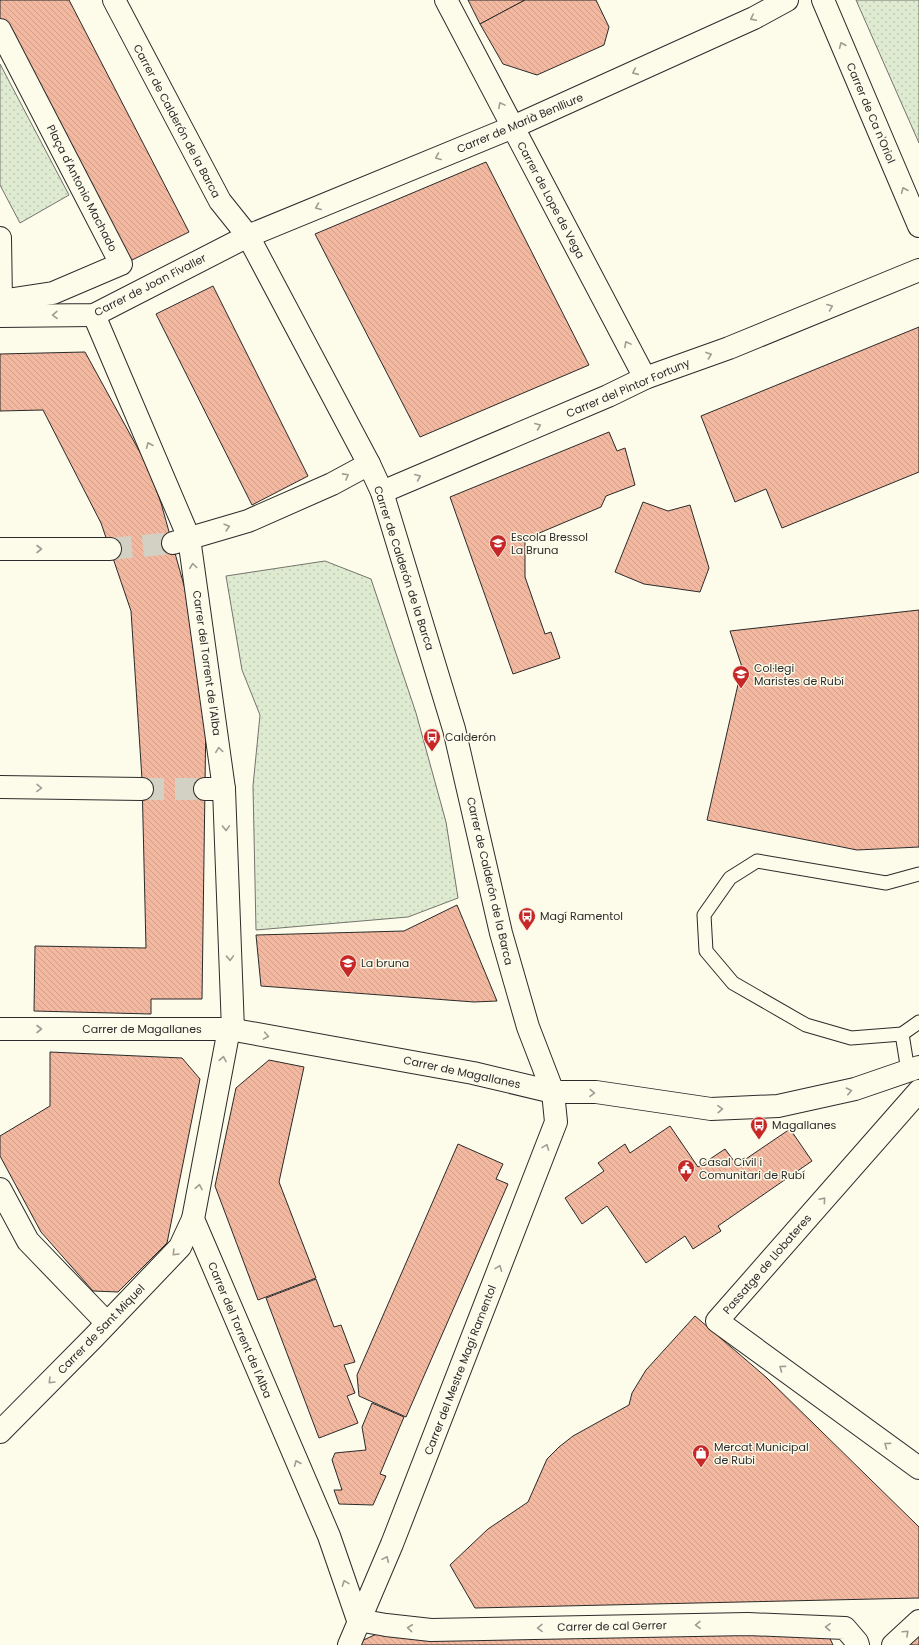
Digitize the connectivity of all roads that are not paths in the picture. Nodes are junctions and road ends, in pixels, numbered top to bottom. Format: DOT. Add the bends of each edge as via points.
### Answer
graph roads {
  1 [pos="114,0"];
  2 [pos="446,0"];
  3 [pos="787,0"];
  4 [pos="823,0"];
  5 [pos="0,30"];
  6 [pos="513,127"];
  7 [pos="919,226"];
  8 [pos="248,236"];
  9 [pos="0,238"];
  10 [pos="919,270"];
  11 [pos="94,315"];
  12 [pos="0,316"];
  13 [pos="645,378"];
  14 [pos="369,464"];
  15 [pos="382,492"];
  16 [pos="181,541"];
  17 [pos="0,549"];
  18 [pos="110,549"];
  19 [pos="0,787"];
  20 [pos="142,789"];
  21 [pos="919,874"];
  22 [pos="919,1022"];
  23 [pos="0,1029"];
  24 [pos="231,1030"];
  25 [pos="902,1034"];
  26 [pos="914,1069"];
  27 [pos="919,1091"];
  28 [pos="552,1092"];
  29 [pos="0,1189"];
  30 [pos="193,1218"];
  31 [pos="107,1323"];
  32 [pos="0,1432"];
  33 [pos="919,1468"];
  34 [pos="358,1620"];
  35 [pos="919,1621"];
  36 [pos="349,1645"];
  37 [pos="858,1645"];
  38 [pos="893,1645"];
  1 -- 8 [label="street, Carrer de Calderón de la Barca" via="220,202"];
  6 -- 2 [label="street, Carrer de Lope de Vega, one-way"];
  3 -- 6 [label="street, Carrer de Marià Benlliure, one-way" via="754,18"];
  7 -- 4 [label="street, Carrer de Ca n'Oriol, one-way"];
  5 -- 9 [label="street, Plaça d'Antonio Machado" via="121,264 53,293 1,301"];
  6 -- 8 [label="street, Carrer de Marià Benlliure, one-way"];
  13 -- 6 [label="street, Carrer de Lope de Vega, one-way"];
  8 -- 11 [label="street, Carrer de Joan Fivaller"];
  8 -- 14 [label="street, Carrer de Calderón de la Barca"];
  13 -- 10 [label="street, Carrer del Pintor Fortuny, one-way" via="729,348"];
  11 -- 12 [label="street, Carrer de Joan Fivaller, one-way"];
  16 -- 11 [label="street, Carrer del Torrent de l'Alba, one-way"];
  15 -- 13 [label="street, Carrer del Pintor Fortuny, one-way"];
  14 -- 15 [label="street, Carrer de Calderón de la Barca"];
  16 -- 14 [label="street, one-way" via="248,521 332,484"];
  15 -- 28 [label="street, Carrer de Calderón de la Barca" via="454,729 504,946 528,1027"];
  16 -- 24 [label="street, Carrer del Torrent de l'Alba" via="215,789"];
  17 -- 18 [label="street, one-way"];
  19 -- 20 [label="street, one-way"];
  21 -- 25 [label="lane" via="886,883 757,861 730,878 704,915 706,951 733,983 806,1025 851,1038"];
  22 -- 25 [label="lane"];
  23 -- 24 [label="street, Carrer de Magallanes, one-way"];
  24 -- 28 [label="street, Carrer de Magallanes, one-way" via="473,1073"];
  30 -- 24 [label="street, Carrer del Torrent de l'Alba, one-way"];
  25 -- 26 [label="lane"];
  28 -- 26 [label="street, Carrer de Magallanes, one-way" via="596,1092 711,1109 778,1106 855,1089"];
  33 -- 27 [label="street, Passatge de Llobateres, one-way" via="717,1321"];
  34 -- 28 [label="street, Carrer del Mestre Magí Ramentol, one-way" via="392,1544 556,1122"];
  29 -- 31 [label="street" via="28,1241"];
  30 -- 31 [label="street, Carrer de Sant Miquel, one-way" via="180,1247"];
  34 -- 30 [label="street, Carrer del Torrent de l'Alba, one-way" via="329,1536"];
  31 -- 32 [label="street, Carrer de Sant Miquel, one-way"];
  34 -- 36 [label="street, Carrer del Mestre Magí Ramentol"];
  37 -- 34 [label="street, Carrer de cal Gerrer, one-way" via="845,1628 748,1624 431,1630"];
  38 -- 35 [label="street, one-way"];
}
